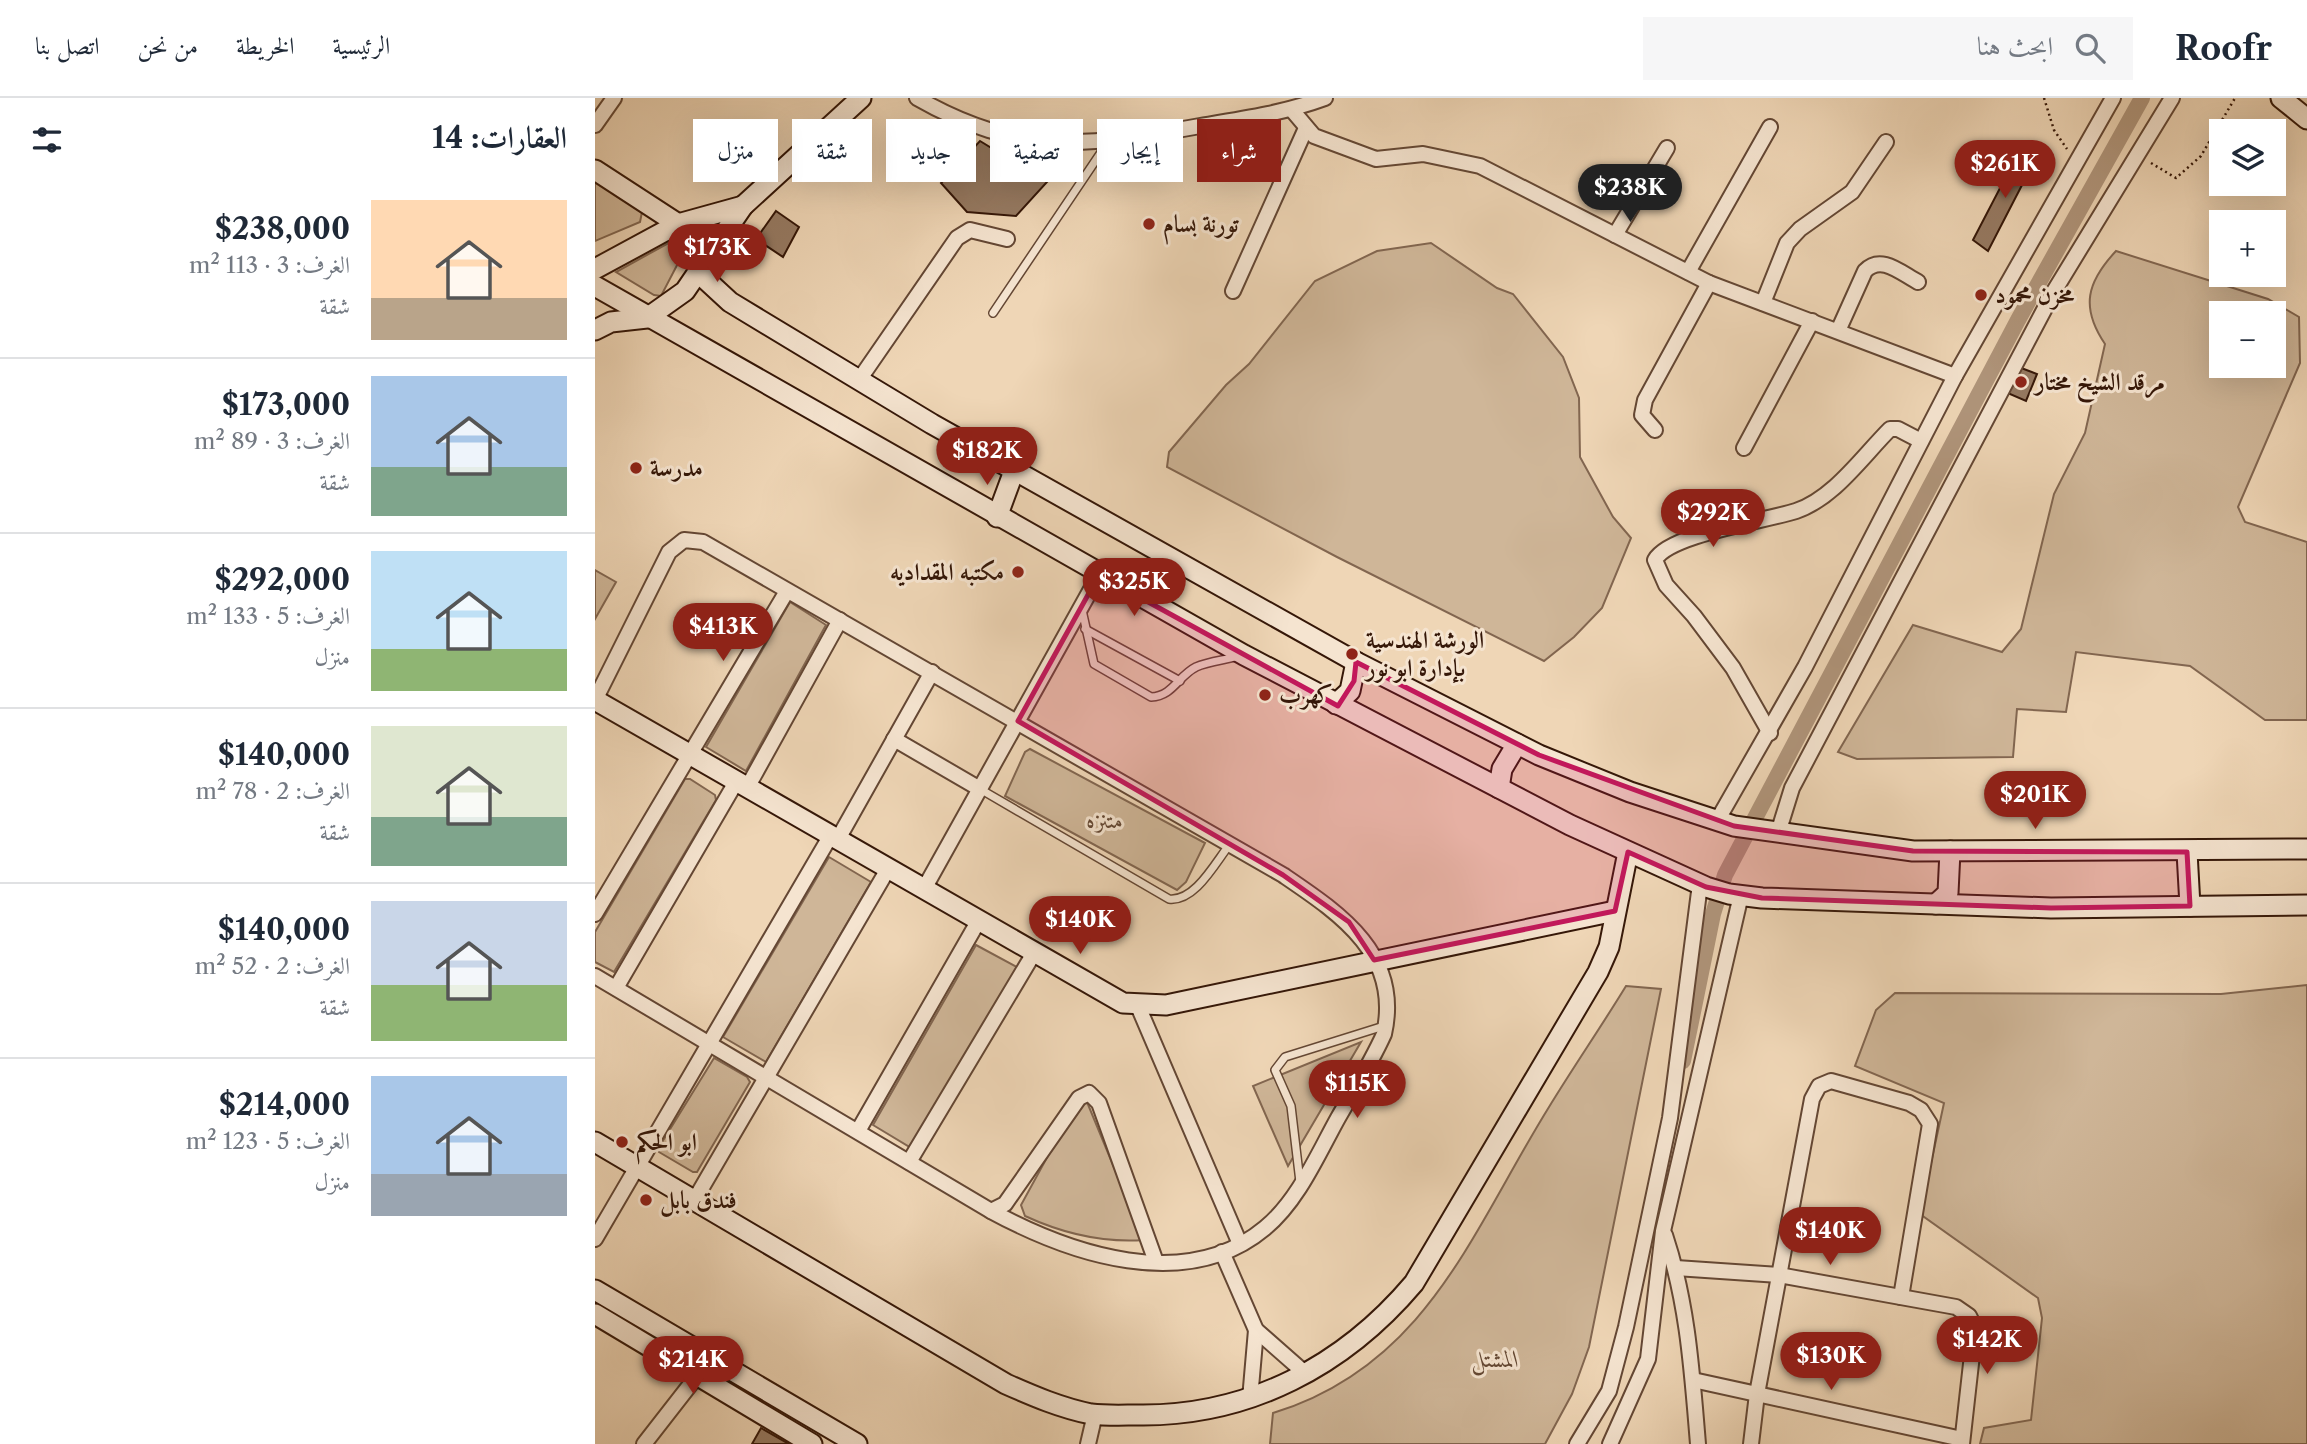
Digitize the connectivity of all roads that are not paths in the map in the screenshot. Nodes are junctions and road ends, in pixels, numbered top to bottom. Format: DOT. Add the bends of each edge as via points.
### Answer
graph roads {
  1 [pos="614,98"];
  2 [pos="861,98"];
  3 [pos="917,98"];
  4 [pos="1325,98"];
  5 [pos="2113,98"];
  6 [pos="2172,98"];
  7 [pos="2281,98"];
  8 [pos="1292,110"];
  9 [pos="2307,119"];
  10 [pos="595,125"];
  11 [pos="1770,127"];
  12 [pos="1306,128"];
  13 [pos="1183,129"];
  14 [pos="1097,142"];
  15 [pos="1886,142"];
  16 [pos="1667,148"];
  17 [pos="1097,158"];
  18 [pos="595,170"];
  19 [pos="743,206"];
  20 [pos="678,224"];
  21 [pos="1615,236"];
  22 [pos="1007,239"];
  23 [pos="595,269"];
  24 [pos="701,271"];
  25 [pos="1688,272"];
  26 [pos="1918,282"];
  27 [pos="1709,283"];
  28 [pos="595,286"];
  29 [pos="1233,291"];
  30 [pos="1763,303"];
  31 [pos="993,313"];
  32 [pos="647,318"];
  33 [pos="1812,321"];
  34 [pos="595,330"];
  35 [pos="1838,331"];
  36 [pos="1955,376"];
  37 [pos="859,380"];
  38 [pos="1655,430"];
  39 [pos="1921,441"];
  40 [pos="1744,448"];
  41 [pos="1014,471"];
  42 [pos="997,517"];
  43 [pos="1099,575"];
  44 [pos="787,591"];
  45 [pos="1082,606"];
  46 [pos="840,620"];
  47 [pos="1085,629"];
  48 [pos="1244,655"];
  49 [pos="1356,662"];
  50 [pos="932,672"];
  51 [pos="1181,681"];
  52 [pos="595,700"];
  53 [pos="1336,705"];
  54 [pos="1018,720"];
  55 [pos="1770,733"];
  56 [pos="894,739"];
  57 [pos="1517,744"];
  58 [pos="689,754"];
  59 [pos="742,785"];
  60 [pos="1499,788"];
  61 [pos="980,789"];
  62 [pos="1725,823"];
  63 [pos="1769,832"];
  64 [pos="834,837"];
  65 [pos="1230,844"];
  66 [pos="2307,849"];
  67 [pos="1950,851"];
  68 [pos="1628,852"];
  69 [pos="2187,852"];
  70 [pos="888,869"];
  71 [pos="1703,886"];
  72 [pos="924,889"];
  73 [pos="1735,895"];
  74 [pos="1936,904"];
  75 [pos="2307,905"];
  76 [pos="2190,906"];
  77 [pos="1615,911"];
  78 [pos="595,914"];
  79 [pos="979,920"];
  80 [pos="1034,953"];
  81 [pos="1374,960"];
  82 [pos="595,976"];
  83 [pos="616,988"];
  84 [pos="1138,1006"];
  85 [pos="1386,1025"];
  86 [pos="710,1044"];
  87 [pos="767,1076"];
  88 [pos="858,1131"];
  89 [pos="595,1142"];
  90 [pos="909,1162"];
  91 [pos="638,1167"];
  92 [pos="1300,1182"];
  93 [pos="694,1200"];
  94 [pos="991,1211"];
  95 [pos="1663,1231"];
  96 [pos="595,1239"];
  97 [pos="1240,1244"];
  98 [pos="1222,1252"];
  99 [pos="1156,1262"];
  100 [pos="1676,1268"];
  101 [pos="1779,1275"];
  102 [pos="595,1290"];
  103 [pos="1901,1297"];
  104 [pos="595,1314"];
  105 [pos="1256,1330"];
  106 [pos="711,1358"];
  107 [pos="1305,1374"];
  108 [pos="698,1376"];
  109 [pos="1693,1380"];
  110 [pos="1757,1394"];
  111 [pos="1250,1399"];
  112 [pos="1095,1414"];
  113 [pos="1962,1442"];
  114 [pos="644,1444"];
  115 [pos="812,1444"];
  116 [pos="857,1444"];
  117 [pos="1088,1444"];
  118 [pos="1577,1444"];
  119 [pos="1610,1444"];
  120 [pos="1698,1444"];
  121 [pos="1751,1444"];
  1 -- 10 [label="street"];
  2 -- 19 [label="main road"];
  3 -- 14 [label="street" via="954,119 1007,136"];
  4 -- 8 [label="street"];
  5 -- 36 [label="street"];
  6 -- 63 [label="street" via="2040,318"];
  7 -- 9 [label="main road"];
  8 -- 12 [label="street"];
  8 -- 13 [label="street"];
  11 -- 25 [label="street"];
  12 -- 21 [label="street" via="1376,159 1423,153 1480,166"];
  12 -- 29 [label="street"];
  15 -- 30 [label="street" via="1853,192 1787,243"];
  16 -- 21 [label="street"];
  17 -- 31 [label="lane"];
  18 -- 20 [label="main road"];
  19 -- 20 [label="main road"];
  19 -- 24 [label="main road"];
  20 -- 23 [label="main road"];
  20 -- 24 [label="main road"];
  21 -- 25 [label="street"];
  22 -- 37 [label="street" via="970,230 957,238"];
  24 -- 32 [label="main road" via="685,291"];
  24 -- 37 [label="main road" via="713,289 730,302"];
  25 -- 27 [label="street"];
  26 -- 35 [label="street" via="1882,262 1872,264"];
  27 -- 30 [label="street"];
  27 -- 38 [label="street" via="1645,400 1642,415"];
  28 -- 32 [label="main road"];
  30 -- 33 [label="street"];
  32 -- 34 [label="main road" via="611,322"];
  32 -- 42 [label="main road"];
  33 -- 35 [label="street"];
  33 -- 40 [label="street"];
  35 -- 36 [label="street"];
  36 -- 39 [label="street"];
  37 -- 41 [label="main road"];
  39 -- 55 [label="street"];
  39 -- 55 [label="street" via="1890,429 1821,498 1798,510 1703,534 1659,552 1655,560 1665,585 1733,668"];
  41 -- 42 [label="main road"];
  41 -- 49 [label="main road"];
  42 -- 43 [label="main road"];
  43 -- 45 [label="street"];
  43 -- 48 [label="main road"];
  44 -- 46 [label="street"];
  44 -- 52 [label="street" via="703,542 684,540 670,552"];
  44 -- 58 [label="street"];
  45 -- 47 [label="lane"];
  45 -- 54 [label="street"];
  46 -- 50 [label="street"];
  46 -- 59 [label="street"];
  47 -- 51 [label="lane"];
  47 -- 51 [label="lane" via="1094,664 1151,697 1168,693"];
  48 -- 51 [label="lane" via="1201,665"];
  48 -- 53 [label="main road"];
  49 -- 53 [label="main road" via="1350,691"];
  49 -- 57 [label="main road"];
  50 -- 54 [label="street"];
  50 -- 56 [label="street"];
  52 -- 58 [label="main road"];
  53 -- 60 [label="main road"];
  54 -- 61 [label="street"];
  54 -- 65 [label="street"];
  55 -- 62 [label="street"];
  56 -- 61 [label="street"];
  56 -- 64 [label="street"];
  57 -- 60 [label="main road" via="1502,769"];
  57 -- 62 [label="main road" via="1630,792"];
  58 -- 59 [label="main road"];
  58 -- 78 [label="street"];
  59 -- 64 [label="main road"];
  59 -- 83 [label="street"];
  60 -- 68 [label="main road"];
  61 -- 65 [label="lane" via="1169,899 1179,901 1190,895"];
  61 -- 72 [label="street"];
  62 -- 63 [label="main road"];
  63 -- 67 [label="main road" via="1913,851"];
  64 -- 70 [label="main road"];
  64 -- 86 [label="street"];
  65 -- 81 [label="street" via="1339,913 1359,932"];
  66 -- 69 [label="main road"];
  67 -- 69 [label="main road"];
  67 -- 74 [label="main road" via="1948,893"];
  68 -- 71 [label="main road"];
  68 -- 77 [label="main road"];
  69 -- 76 [label="main road"];
  70 -- 72 [label="main road"];
  70 -- 87 [label="street"];
  71 -- 73 [label="main road"];
  71 -- 118 [label="street" via="1669,1118 1626,1327 1609,1391"];
  72 -- 79 [label="main road"];
  73 -- 74 [label="main road"];
  73 -- 95 [label="street"];
  74 -- 76 [label="main road"];
  75 -- 76 [label="main road"];
  77 -- 81 [label="main road"];
  77 -- 107 [label="main road" via="1609,947 1598,972 1414,1283 1356,1343"];
  79 -- 80 [label="main road"];
  79 -- 88 [label="street"];
  80 -- 84 [label="main road" via="1122,1003"];
  80 -- 90 [label="street"];
  81 -- 84 [label="main road" via="1166,1005"];
  81 -- 85 [label="street" via="1384,992"];
  82 -- 83 [label="street"];
  83 -- 86 [label="street"];
  84 -- 97 [label="street"];
  85 -- 92 [label="street"];
  85 -- 92 [label="lane" via="1285,1057 1278,1064 1275,1070 1291,1106"];
  86 -- 87 [label="street"];
  86 -- 91 [label="street"];
  87 -- 88 [label="street"];
  87 -- 93 [label="street"];
  88 -- 90 [label="street"];
  89 -- 91 [label="main road"];
  90 -- 94 [label="street"];
  91 -- 93 [label="main road"];
  91 -- 96 [label="street"];
  92 -- 97 [label="street" via="1266,1227"];
  93 -- 112 [label="main road" via="1006,1384"];
  94 -- 99 [label="street" via="1052,1241 1131,1262"];
  94 -- 99 [label="street" via="1005,1204 1079,1098 1089,1093 1099,1103"];
  95 -- 100 [label="street"];
  95 -- 119 [label="street" via="1648,1359"];
  97 -- 98 [label="street"];
  98 -- 99 [label="street" via="1189,1262"];
  98 -- 105 [label="street"];
  100 -- 101 [label="street"];
  100 -- 109 [label="street"];
  101 -- 103 [label="street"];
  101 -- 103 [label="street" via="1812,1099 1819,1086 1831,1082 1909,1103 1921,1110 1930,1124"];
  101 -- 110 [label="street"];
  102 -- 106 [label="main road"];
  103 -- 113 [label="street" via="1956,1307 1969,1316 1975,1328"];
  104 -- 108 [label="main road"];
  105 -- 107 [label="street"];
  105 -- 111 [label="street"];
  106 -- 108 [label="street"];
  106 -- 116 [label="main road"];
  107 -- 111 [label="main road"];
  108 -- 114 [label="street"];
  108 -- 115 [label="main road"];
  109 -- 110 [label="street"];
  109 -- 120 [label="street"];
  110 -- 113 [label="street"];
  110 -- 121 [label="street"];
  111 -- 112 [label="main road" via="1162,1415"];
  112 -- 117 [label="street"];
}
